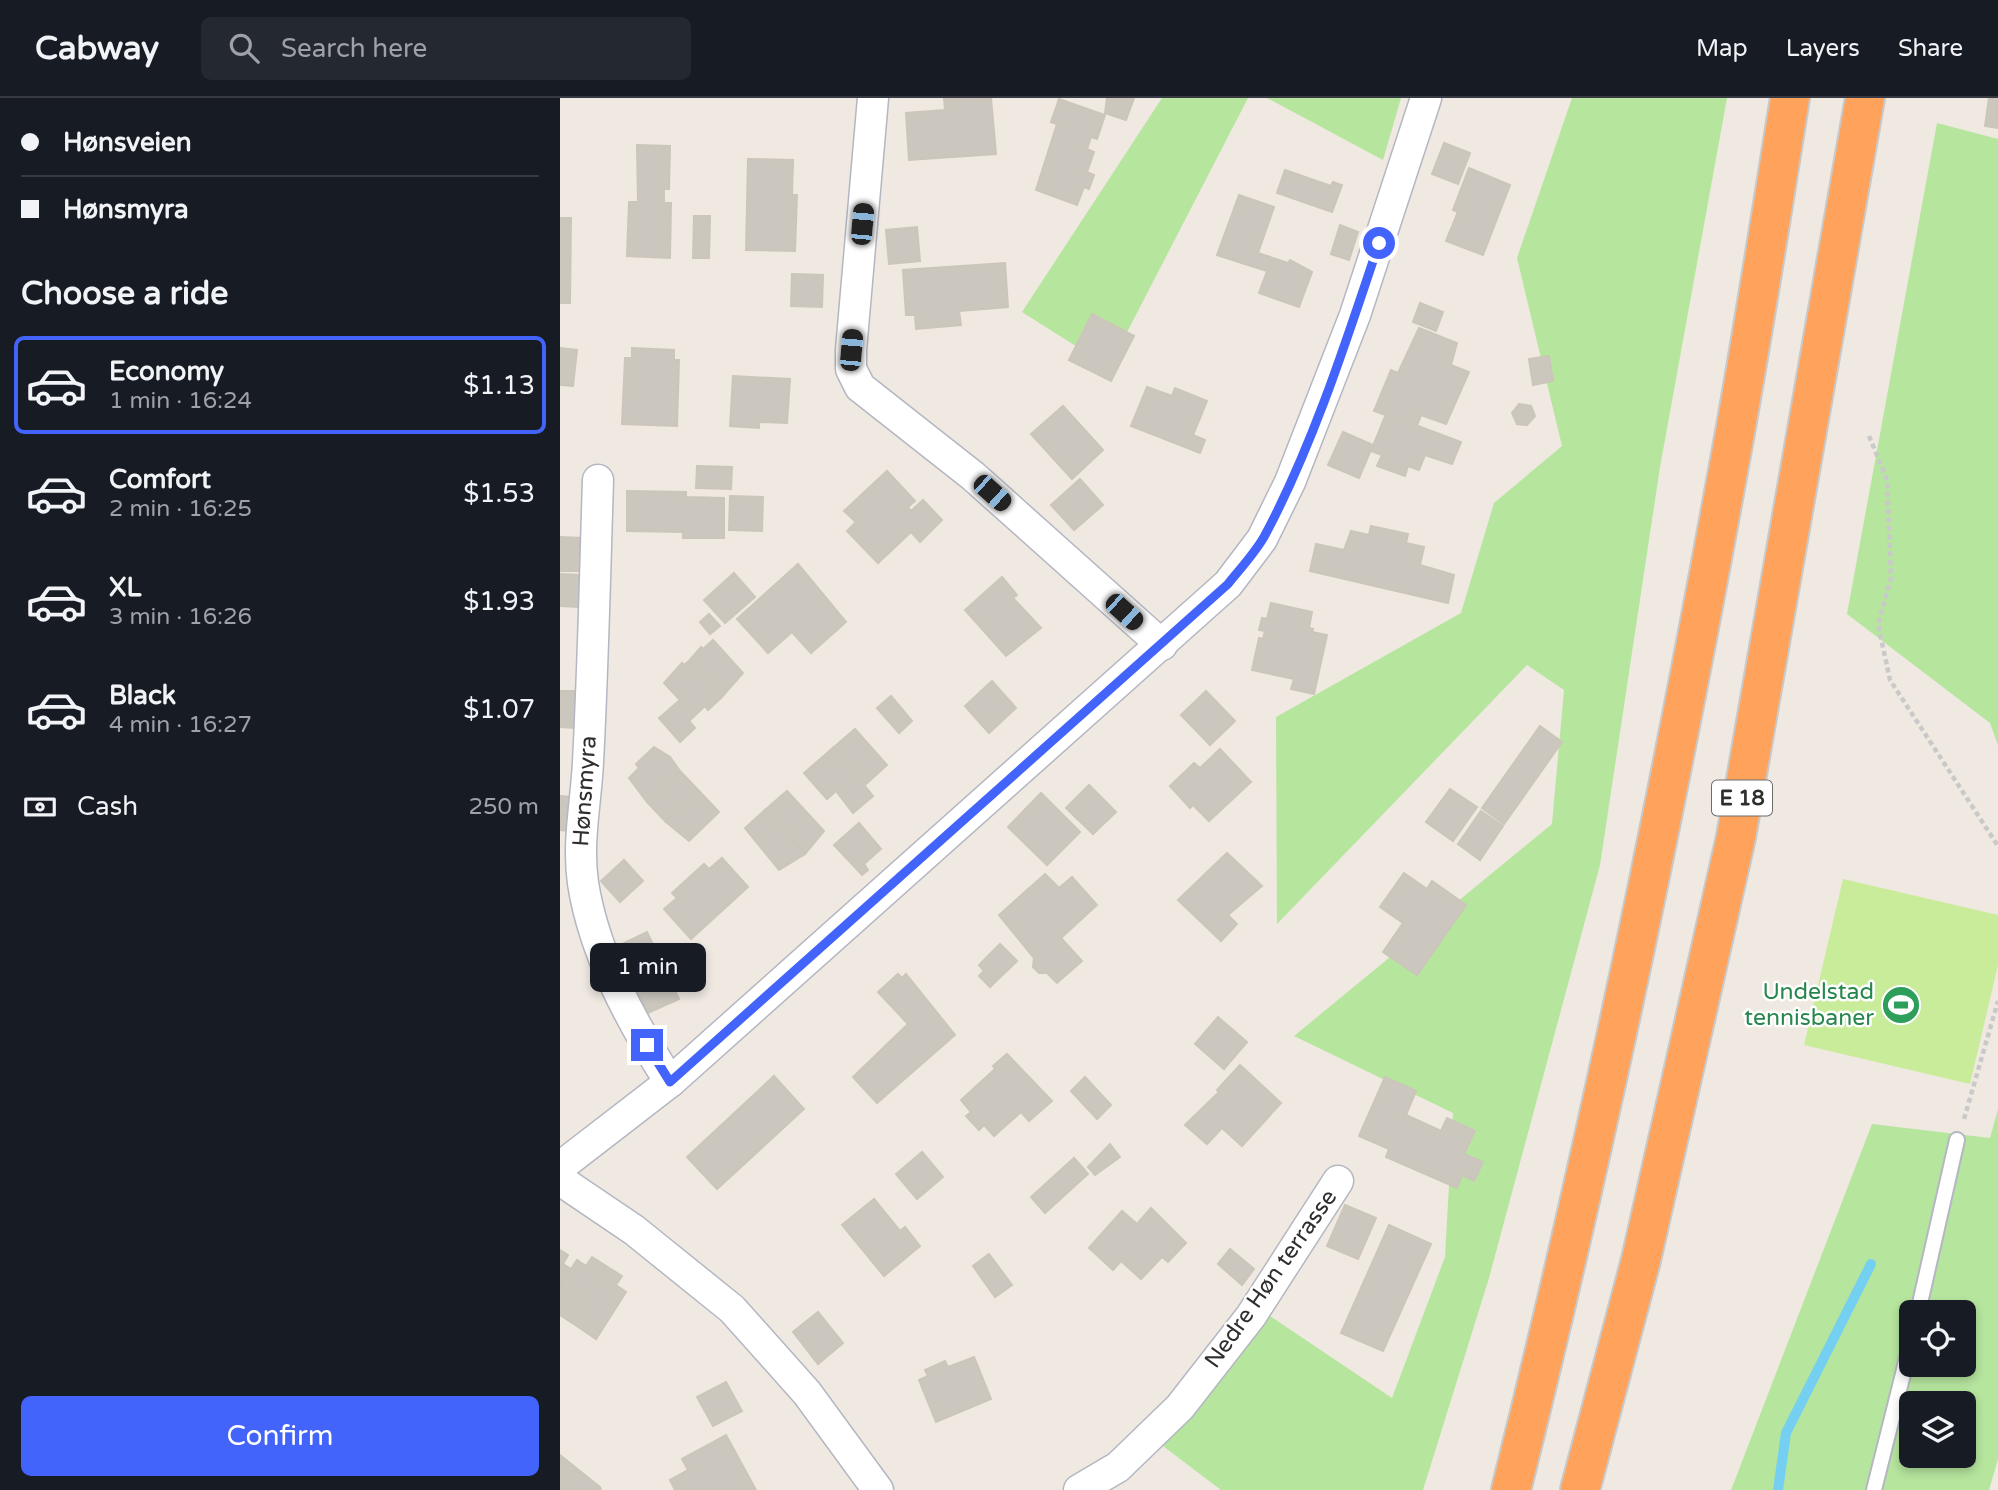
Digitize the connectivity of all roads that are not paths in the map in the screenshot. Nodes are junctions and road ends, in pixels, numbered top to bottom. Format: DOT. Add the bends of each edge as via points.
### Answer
graph roads {
  1 [pos="873,98"];
  2 [pos="1426,98"];
  3 [pos="1790,98"];
  4 [pos="1865,98"];
  5 [pos="598,480"];
  6 [pos="1162,645"];
  7 [pos="670,1082"];
  8 [pos="1957,1140"];
  9 [pos="560,1167"];
  10 [pos="560,1180"];
  11 [pos="1338,1181"];
  12 [pos="1921,1300"];
  13 [pos="1902,1377"];
  14 [pos="878,1490"];
  15 [pos="1079,1490"];
  16 [pos="1511,1490"];
  17 [pos="1580,1490"];
  18 [pos="1874,1490"];
  1 -- 6 [label="street" via="851,350 851,369 860,387 973,476"];
  2 -- 6 [label="street" via="1355,315 1262,540 1228,584"];
  3 -- 16 [label="highway" via="1729,468 1661,829 1573,1241"];
  4 -- 17 [label="highway, E 18" via="1736,837 1641,1260"];
  5 -- 7 [label="street, Hønsmyra" via="588,766 580,838 583,884 598,938 635,1027"];
  6 -- 7 [label="street"];
  7 -- 9 [label="street"];
  8 -- 12 [label="lane"];
  10 -- 14 [label="street" via="634,1230 732,1309 807,1393"];
  11 -- 15 [label="street, Nedre Høn terrasse" via="1251,1316 1180,1407 1118,1467"];
  13 -- 18 [label="lane"];
}
